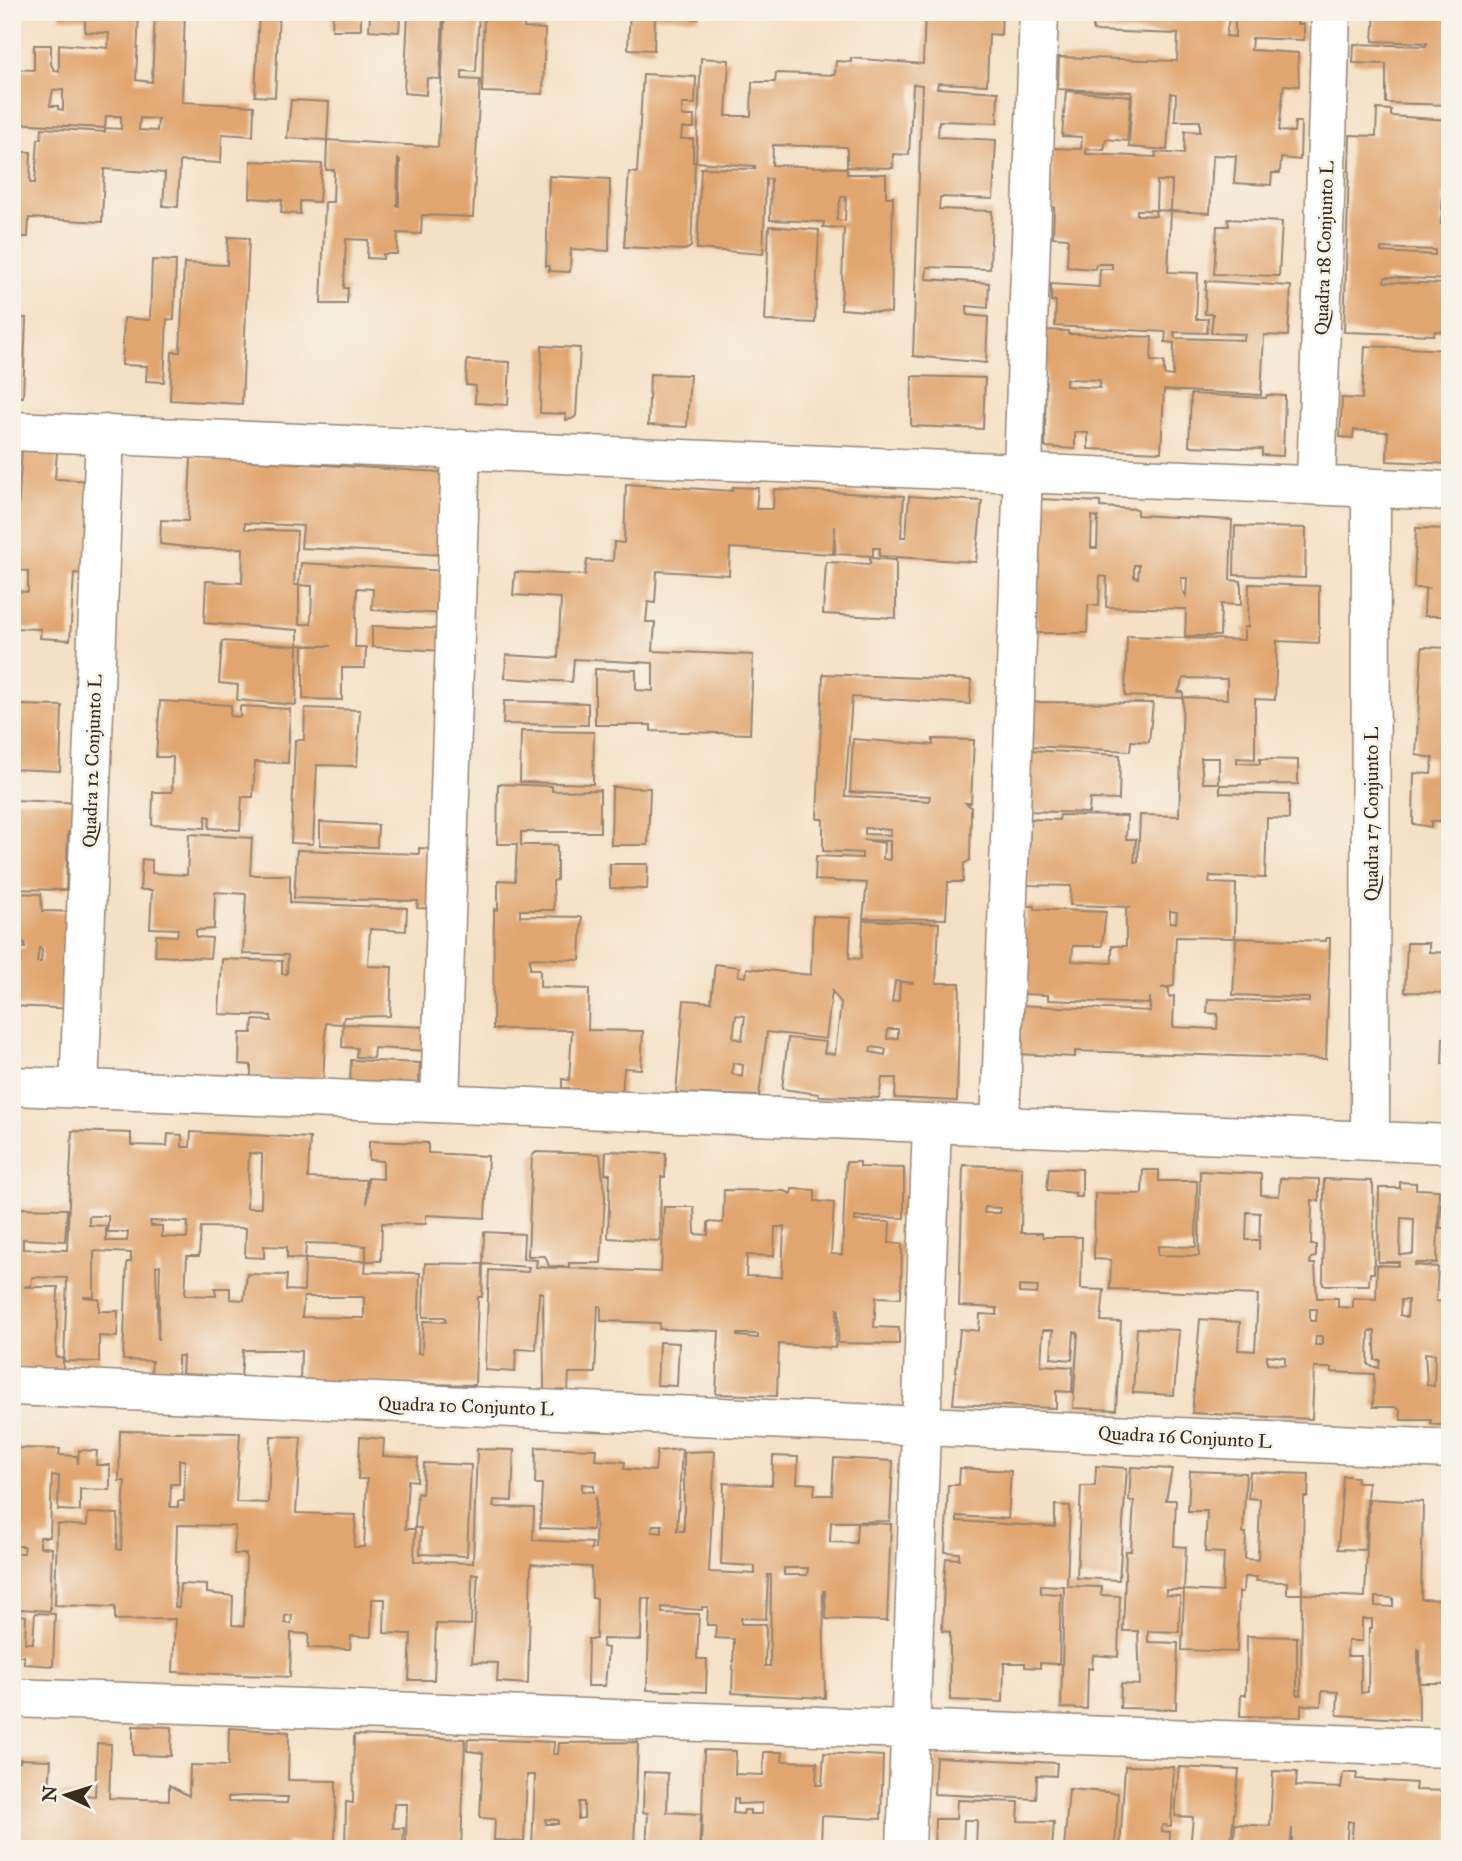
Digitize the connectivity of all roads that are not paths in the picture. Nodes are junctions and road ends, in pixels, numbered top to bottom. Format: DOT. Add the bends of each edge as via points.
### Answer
graph roads {
  1 [pos="1039,12"];
  2 [pos="1331,12"];
  3 [pos="12,430"];
  4 [pos="105,434"];
  5 [pos="461,449"];
  6 [pos="1023,472"];
  7 [pos="1316,484"];
  8 [pos="1371,488"];
  9 [pos="1450,491"];
  10 [pos="12,1086"];
  11 [pos="79,1089"];
  12 [pos="440,1103"];
  13 [pos="932,1124"];
  14 [pos="1000,1126"];
  15 [pos="1370,1141"];
  16 [pos="1450,1144"];
  17 [pos="12,1386"];
  18 [pos="921,1426"];
  19 [pos="1450,1449"];
  20 [pos="12,1698"];
  21 [pos="910,1729"];
  22 [pos="1450,1748"];
  23 [pos="906,1849"];
  1 -- 6 [label="street"];
  2 -- 7 [label="street, Quadra 18 Conjunto L"];
  3 -- 4 [label="street"];
  4 -- 5 [label="street"];
  4 -- 11 [label="street, Quadra 12 Conjunto L"];
  5 -- 6 [label="street"];
  5 -- 12 [label="street"];
  6 -- 7 [label="street"];
  6 -- 14 [label="street"];
  7 -- 8 [label="street"];
  8 -- 9 [label="street"];
  8 -- 15 [label="street, Quadra 17 Conjunto L"];
  10 -- 11 [label="street"];
  11 -- 12 [label="street"];
  12 -- 13 [label="street"];
  13 -- 14 [label="street"];
  13 -- 18 [label="street"];
  14 -- 15 [label="street"];
  15 -- 16 [label="street"];
  17 -- 18 [label="street, Quadra 10 Conjunto L"];
  18 -- 19 [label="street, Quadra 16 Conjunto L"];
  18 -- 21 [label="street"];
  20 -- 21 [label="street"];
  21 -- 22 [label="street"];
  21 -- 23 [label="street"];
}
